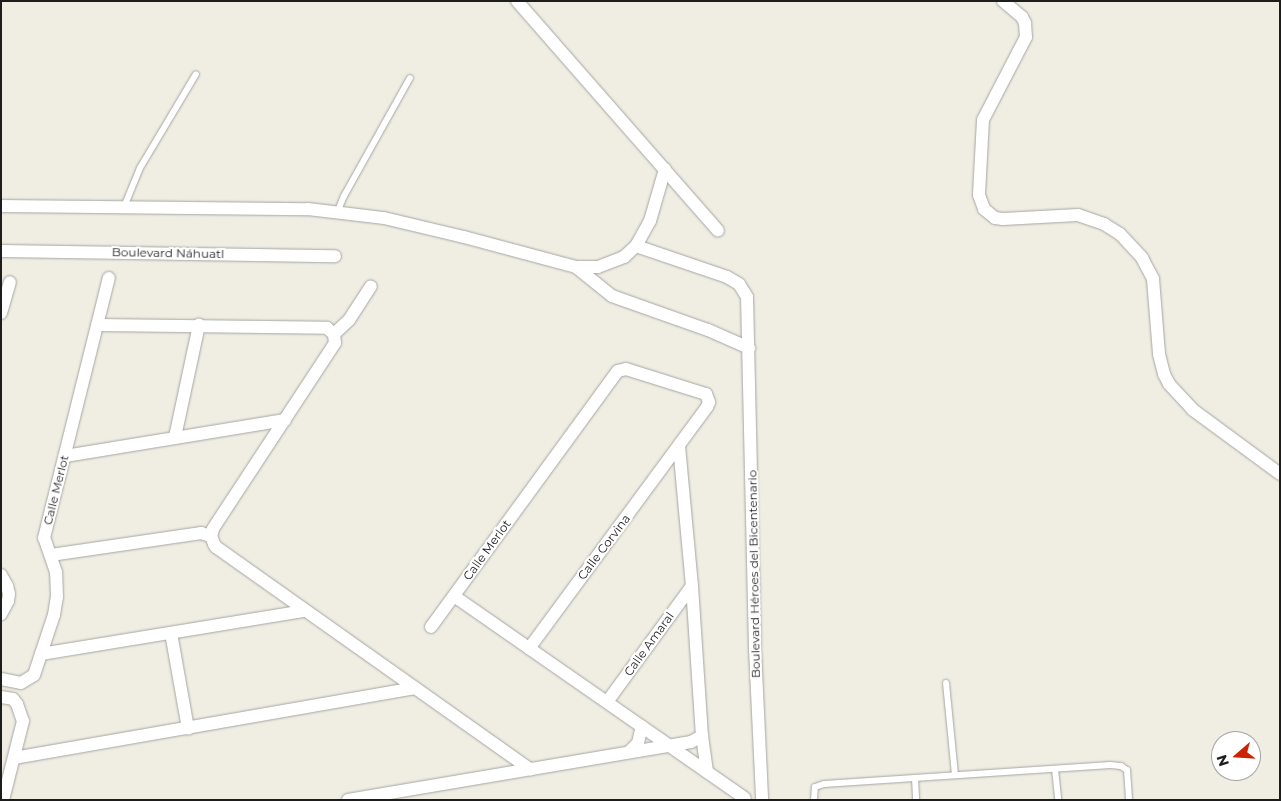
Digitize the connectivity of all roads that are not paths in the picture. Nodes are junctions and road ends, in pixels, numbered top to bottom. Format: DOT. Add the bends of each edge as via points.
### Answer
graph roads {
  1 [pos="518,1"];
  2 [pos="1003,1"];
  3 [pos="196,74"];
  4 [pos="410,78"];
  5 [pos="665,169"];
  6 [pos="1,206"];
  7 [pos="124,207"];
  8 [pos="337,213"];
  9 [pos="718,231"];
  10 [pos="636,246"];
  11 [pos="1,251"];
  12 [pos="335,256"];
  13 [pos="576,267"];
  14 [pos="109,278"];
  15 [pos="10,282"];
  16 [pos="372,286"];
  17 [pos="1,313"];
  18 [pos="97,325"];
  19 [pos="199,326"];
  20 [pos="334,334"];
  21 [pos="749,348"];
  22 [pos="708,398"];
  23 [pos="285,420"];
  24 [pos="175,437"];
  25 [pos="679,446"];
  26 [pos="65,456"];
  27 [pos="1280,474"];
  28 [pos="211,536"];
  29 [pos="51,556"];
  30 [pos="1,575"];
  31 [pos="692,586"];
  32 [pos="454,596"];
  33 [pos="305,610"];
  34 [pos="1,614"];
  35 [pos="432,627"];
  36 [pos="171,633"];
  37 [pos="529,648"];
  38 [pos="40,654"];
  39 [pos="1,679"];
  40 [pos="946,683"];
  41 [pos="415,688"];
  42 [pos="1,697"];
  43 [pos="607,702"];
  44 [pos="642,726"];
  45 [pos="188,728"];
  46 [pos="702,736"];
  47 [pos="670,746"];
  48 [pos="506,752"];
  49 [pos="629,752"];
  50 [pos="14,758"];
  51 [pos="530,769"];
  52 [pos="1055,769"];
  53 [pos="707,772"];
  54 [pos="495,775"];
  55 [pos="955,775"];
  56 [pos="915,778"];
  57 [pos="745,798"];
  58 [pos="3,800"];
  59 [pos="348,800"];
  60 [pos="762,800"];
  61 [pos="814,800"];
  62 [pos="916,800"];
  63 [pos="1058,800"];
  64 [pos="1129,800"];
  1 -- 5 [label="street"];
  2 -- 27 [label="street" via="1022,17 1026,37 984,120 979,195 984,209 1003,220 1078,215 1104,224 1120,234 1142,258 1153,279 1159,354 1169,384 1193,410"];
  3 -- 7 [label="lane" via="140,168"];
  4 -- 8 [label="lane"];
  5 -- 9 [label="street"];
  5 -- 10 [label="street" via="650,221"];
  6 -- 7 [label="street"];
  7 -- 8 [label="street" via="308,209"];
  8 -- 13 [label="street" via="416,224"];
  10 -- 13 [label="street" via="624,256 598,267"];
  10 -- 21 [label="street, Boulevard Héroes del Bicentenario" via="739,284 747,297"];
  11 -- 12 [label="street, Boulevard Náhuatl"];
  13 -- 21 [label="street" via="612,296"];
  14 -- 18 [label="street, Calle Merlot"];
  15 -- 17 [label="street"];
  16 -- 20 [label="street" via="349,320"];
  18 -- 19 [label="street"];
  18 -- 26 [label="street, Calle Merlot"];
  19 -- 20 [label="street" via="327,328"];
  19 -- 24 [label="street"];
  20 -- 23 [label="street" via="335,343"];
  21 -- 60 [label="street, Boulevard Héroes del Bicentenario" via="755,649"];
  22 -- 25 [label="street, Calle Corvina" via="707,407"];
  22 -- 32 [label="street, Calle Merlot" via="702,391 626,369 618,370"];
  23 -- 24 [label="street"];
  23 -- 28 [label="street" via="221,515"];
  24 -- 26 [label="street"];
  25 -- 31 [label="street"];
  25 -- 37 [label="street, Calle Corvina"];
  26 -- 29 [label="street, Calle Merlot" via="44,538"];
  28 -- 29 [label="street" via="201,533"];
  28 -- 33 [label="street" via="216,547"];
  29 -- 38 [label="street, Calle Merlot" via="56,572 57,597"];
  30 -- 34 [label="street" via="9,594"];
  31 -- 43 [label="street, Calle Amaral"];
  31 -- 46 [label="street"];
  32 -- 35 [label="street"];
  32 -- 37 [label="street"];
  33 -- 36 [label="street"];
  33 -- 41 [label="street"];
  36 -- 38 [label="street"];
  36 -- 45 [label="street"];
  37 -- 43 [label="street"];
  38 -- 39 [label="street, Calle Merlot" via="34,675 21,682"];
  40 -- 55 [label="lane"];
  41 -- 45 [label="street"];
  41 -- 48 [label="street"];
  42 -- 50 [label="street" via="13,699 18,704 23,720"];
  43 -- 44 [label="street"];
  44 -- 47 [label="street"];
  44 -- 49 [label="street" via="638,743"];
  45 -- 50 [label="street"];
  46 -- 47 [label="street"];
  46 -- 53 [label="street"];
  47 -- 49 [label="street"];
  47 -- 53 [label="street"];
  48 -- 51 [label="street"];
  48 -- 54 [label="street"];
  49 -- 51 [label="street"];
  50 -- 58 [label="street"];
  51 -- 54 [label="street"];
  52 -- 55 [label="lane"];
  52 -- 63 [label="lane"];
  52 -- 64 [label="lane" via="1121,766 1128,775"];
  53 -- 57 [label="street"];
  54 -- 59 [label="street"];
  55 -- 56 [label="lane"];
  56 -- 61 [label="lane" via="817,785 813,790"];
  56 -- 62 [label="lane"];
}
